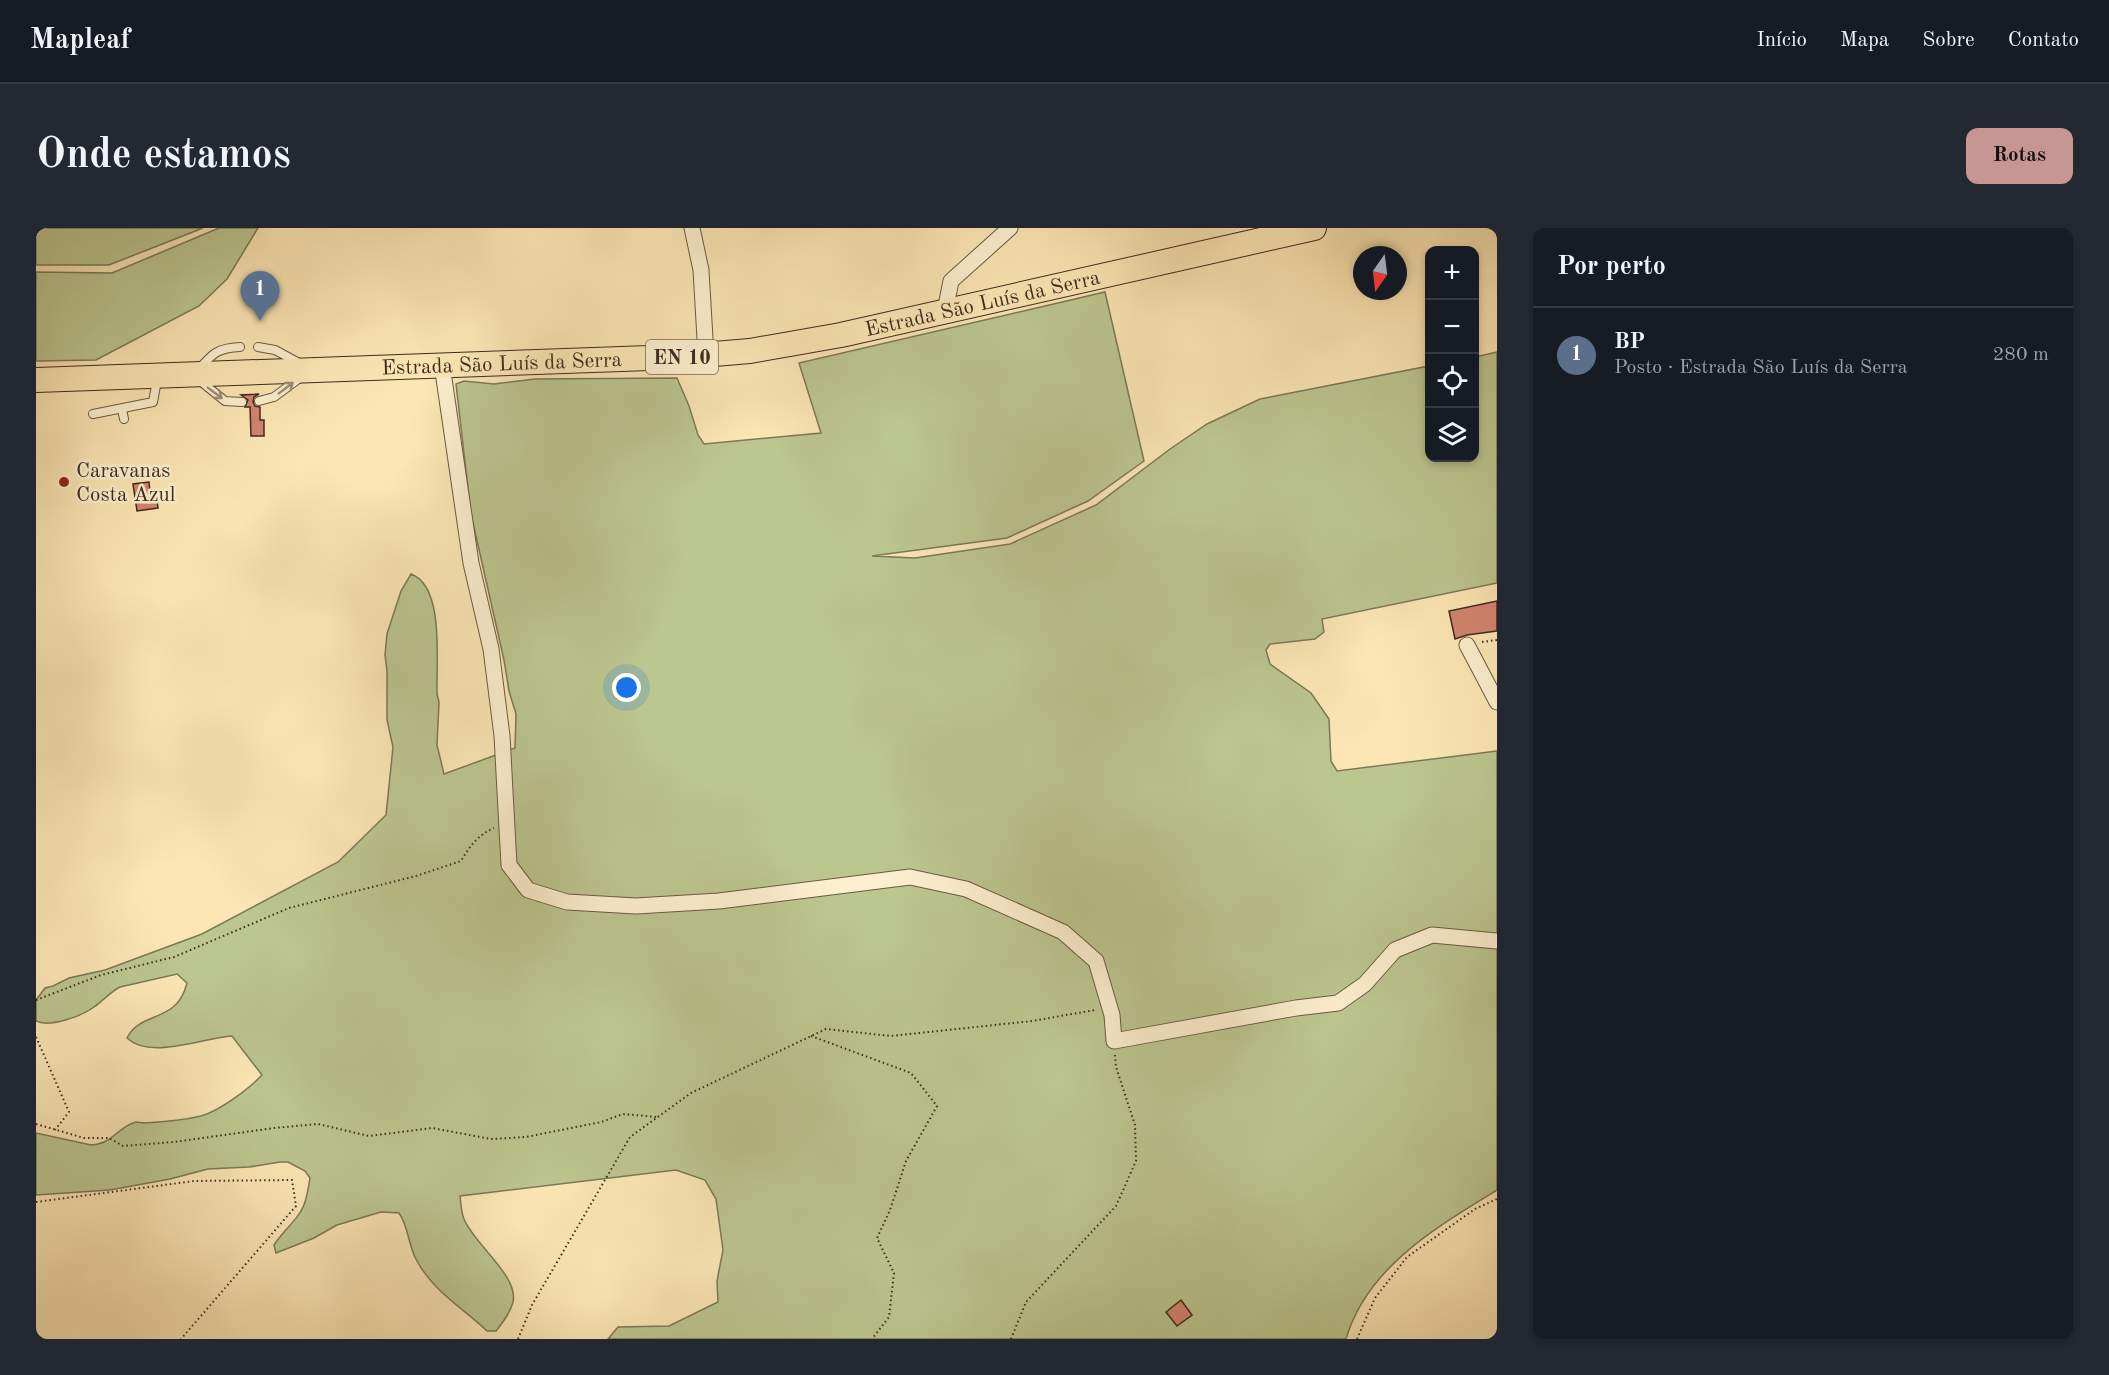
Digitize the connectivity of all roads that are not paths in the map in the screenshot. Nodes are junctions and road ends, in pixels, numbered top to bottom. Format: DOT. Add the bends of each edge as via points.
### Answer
graph roads {
  1 [pos="692,228"];
  2 [pos="1010,228"];
  3 [pos="1314,228"];
  4 [pos="945,311"];
  5 [pos="240,347"];
  6 [pos="258,347"];
  7 [pos="706,356"];
  8 [pos="442,365"];
  9 [pos="310,370"];
  10 [pos="194,374"];
  11 [pos="157,376"];
  12 [pos="36,380"];
  13 [pos="259,401"];
  14 [pos="242,402"];
  15 [pos="122,409"];
  16 [pos="93,414"];
  17 [pos="124,419"];
  18 [pos="1467,645"];
  19 [pos="1497,702"];
  20 [pos="1497,941"];
  1 -- 7 [label="street" via="701,270"];
  2 -- 4 [label="street" via="951,281"];
  3 -- 4 [label="main road, Estrada São Luís da Serra / EN 10"];
  4 -- 7 [label="main road, Estrada São Luís da Serra / EN 10" via="795,345"];
  5 -- 10 [label="lane" via="215,352"];
  6 -- 9 [label="lane" via="275,350"];
  7 -- 8 [label="main road, Estrada São Luís da Serra / EN 10"];
  8 -- 9 [label="main road, Estrada São Luís da Serra / EN 10"];
  8 -- 20 [label="street" via="471,563 491,649 502,736 509,865 528,890 567,902 636,906 719,901 910,877 966,889 1063,932 1096,961 1110,1007 1114,1041 1338,1003 1365,984 1395,950 1432,935"];
  9 -- 10 [label="main road, Estrada São Luís da Serra / EN 10"];
  13 -- 9 [label="lane, one-way" via="274,397"];
  10 -- 11 [label="main road, Estrada São Luís da Serra / EN 10"];
  10 -- 14 [label="lane, one-way" via="225,400"];
  11 -- 12 [label="main road, Estrada São Luís da Serra / EN 10"];
  11 -- 15 [label="lane" via="153,402"];
  15 -- 16 [label="lane"];
  15 -- 17 [label="lane"];
  18 -- 19 [label="street"];
}
